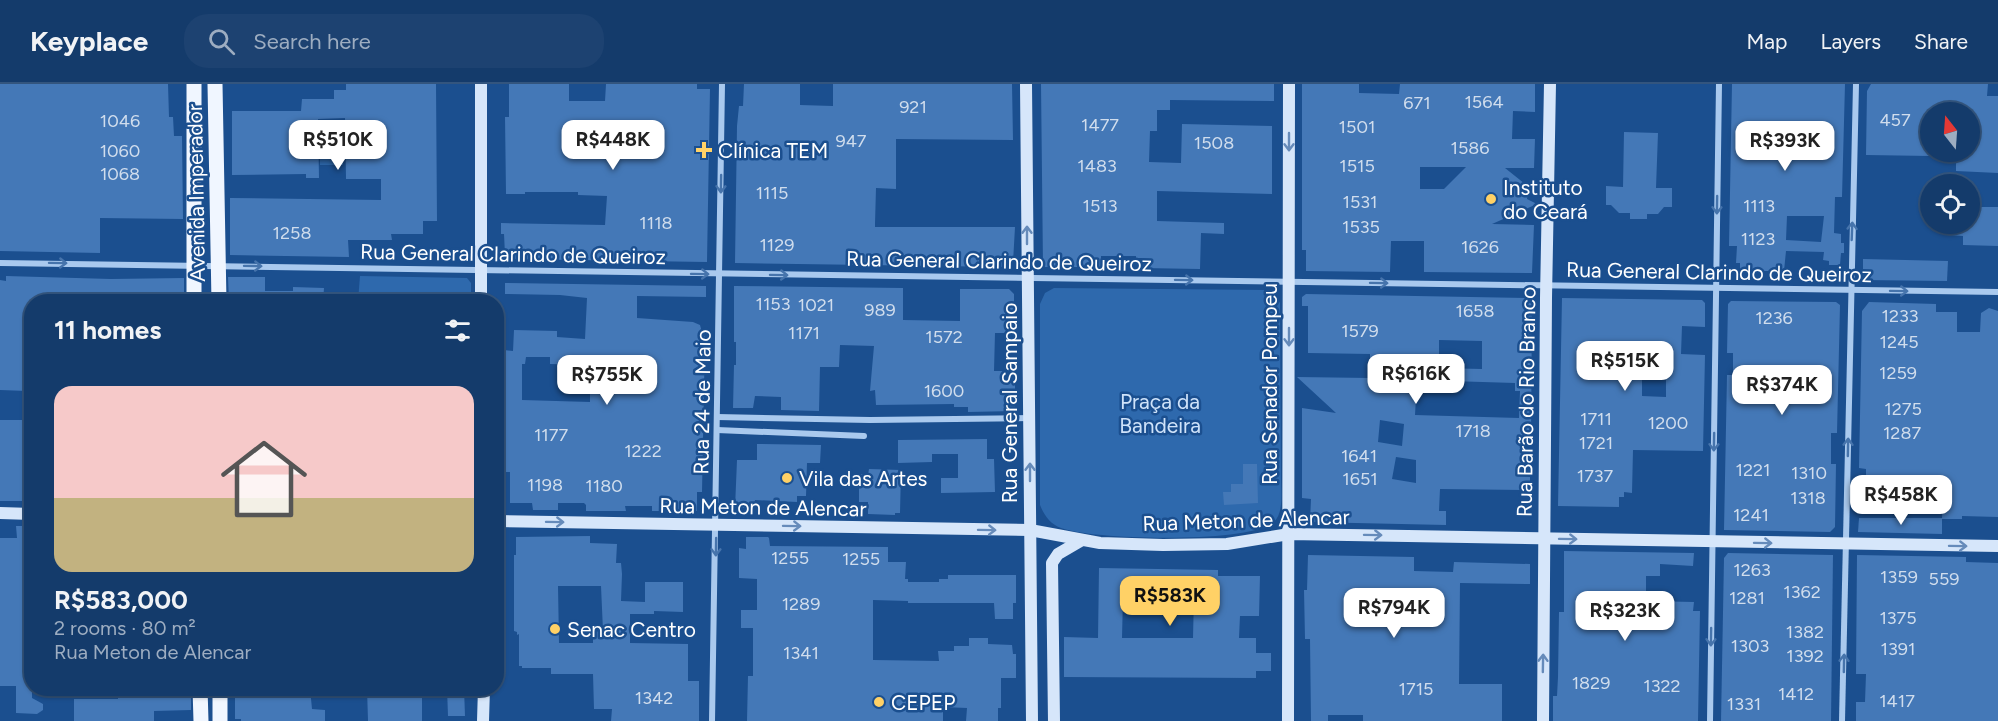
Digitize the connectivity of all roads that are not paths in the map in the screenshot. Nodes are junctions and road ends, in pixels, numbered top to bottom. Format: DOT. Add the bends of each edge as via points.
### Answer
graph roads {
  1 [pos="194,84"];
  2 [pos="215,84"];
  3 [pos="482,84"];
  4 [pos="723,84"];
  5 [pos="1026,84"];
  6 [pos="1289,84"];
  7 [pos="1550,84"];
  8 [pos="1719,84"];
  9 [pos="1856,84"];
  10 [pos="0,263"];
  11 [pos="194,266"];
  12 [pos="218,266"];
  13 [pos="481,270"];
  14 [pos="720,274"];
  15 [pos="1028,279"];
  16 [pos="1289,282"];
  17 [pos="1547,286"];
  18 [pos="1716,288"];
  19 [pos="1851,290"];
  20 [pos="1998,292"];
  21 [pos="195,294"];
  22 [pos="219,294"];
  23 [pos="481,294"];
  24 [pos="717,417"];
  25 [pos="1030,418"];
  26 [pos="717,430"];
  27 [pos="864,436"];
  28 [pos="0,513"];
  29 [pos="24,514"];
  30 [pos="504,521"];
  31 [pos="716,525"];
  32 [pos="1030,530"];
  33 [pos="1289,534"];
  34 [pos="1545,539"];
  35 [pos="1082,540"];
  36 [pos="1712,542"];
  37 [pos="1846,544"];
  38 [pos="1998,546"];
  39 [pos="200,696"];
  40 [pos="220,696"];
  41 [pos="484,696"];
  42 [pos="201,721"];
  43 [pos="220,721"];
  44 [pos="483,721"];
  45 [pos="712,721"];
  46 [pos="1032,721"];
  47 [pos="1054,721"];
  48 [pos="1288,721"];
  49 [pos="1543,721"];
  50 [pos="1710,721"];
  51 [pos="1842,721"];
  1 -- 11 [label="main road, Avenida Imperador"];
  2 -- 12 [label="main road, Avenida Imperador"];
  3 -- 13 [label="street"];
  4 -- 14 [label="street, Rua 24 de Maio, one-way"];
  15 -- 5 [label="street, Rua General Sampaio, one-way"];
  6 -- 16 [label="street, Rua Senador Pompeu, one-way"];
  7 -- 17 [label="street, Rua Barão do Rio Branco"];
  8 -- 18 [label="street, one-way"];
  19 -- 9 [label="street, one-way"];
  10 -- 11 [label="street, Rua General Clarindo de Queiroz, one-way"];
  11 -- 12 [label="street, Rua General Clarindo de Queiroz"];
  11 -- 21 [label="main road, Avenida Imperador"];
  12 -- 13 [label="street, Rua General Clarindo de Queiroz, one-way"];
  12 -- 22 [label="main road, Avenida Imperador"];
  13 -- 14 [label="street, Rua General Clarindo de Queiroz, one-way"];
  13 -- 23 [label="street"];
  14 -- 15 [label="street, Rua General Clarindo de Queiroz, one-way"];
  14 -- 24 [label="street, Rua 24 de Maio"];
  15 -- 16 [label="street, Rua General Clarindo de Queiroz, one-way"];
  15 -- 25 [label="street, Rua General Sampaio"];
  16 -- 17 [label="street, Rua General Clarindo de Queiroz, one-way"];
  16 -- 33 [label="street, Rua Senador Pompeu, one-way"];
  17 -- 18 [label="street, Rua General Clarindo de Queiroz"];
  17 -- 34 [label="street, Rua Barão do Rio Branco"];
  18 -- 19 [label="street, Rua General Clarindo de Queiroz"];
  18 -- 36 [label="street, one-way"];
  19 -- 20 [label="street, Rua General Clarindo de Queiroz, one-way"];
  37 -- 19 [label="street, one-way"];
  24 -- 25 [label="street"];
  24 -- 26 [label="street, Rua 24 de Maio"];
  32 -- 25 [label="street, Rua General Sampaio, one-way"];
  26 -- 27 [label="street"];
  26 -- 31 [label="street, Rua 24 de Maio"];
  28 -- 29 [label="street"];
  30 -- 31 [label="street, Rua Meton de Alencar, one-way"];
  31 -- 32 [label="street, Rua Meton de Alencar, one-way"];
  31 -- 45 [label="street, Rua 24 de Maio, one-way"];
  32 -- 35 [label="street, Rua Meton de Alencar"];
  32 -- 46 [label="street, Rua General Sampaio"];
  33 -- 34 [label="street, Rua Meton de Alencar, one-way"];
  33 -- 35 [label="street, Rua Meton de Alencar" via="1227,544"];
  33 -- 48 [label="street, Rua Senador Pompeu"];
  34 -- 36 [label="street, Rua Meton de Alencar, one-way"];
  49 -- 34 [label="street, Rua Barão do Rio Branco, one-way"];
  35 -- 47 [label="street" via="1058,554 1052,563"];
  36 -- 37 [label="street, Rua Meton de Alencar, one-way"];
  36 -- 50 [label="street, one-way"];
  37 -- 38 [label="street, Rua Meton de Alencar, one-way"];
  51 -- 37 [label="street, one-way"];
  39 -- 42 [label="main road"];
  40 -- 43 [label="main road"];
  41 -- 44 [label="street"];
}
